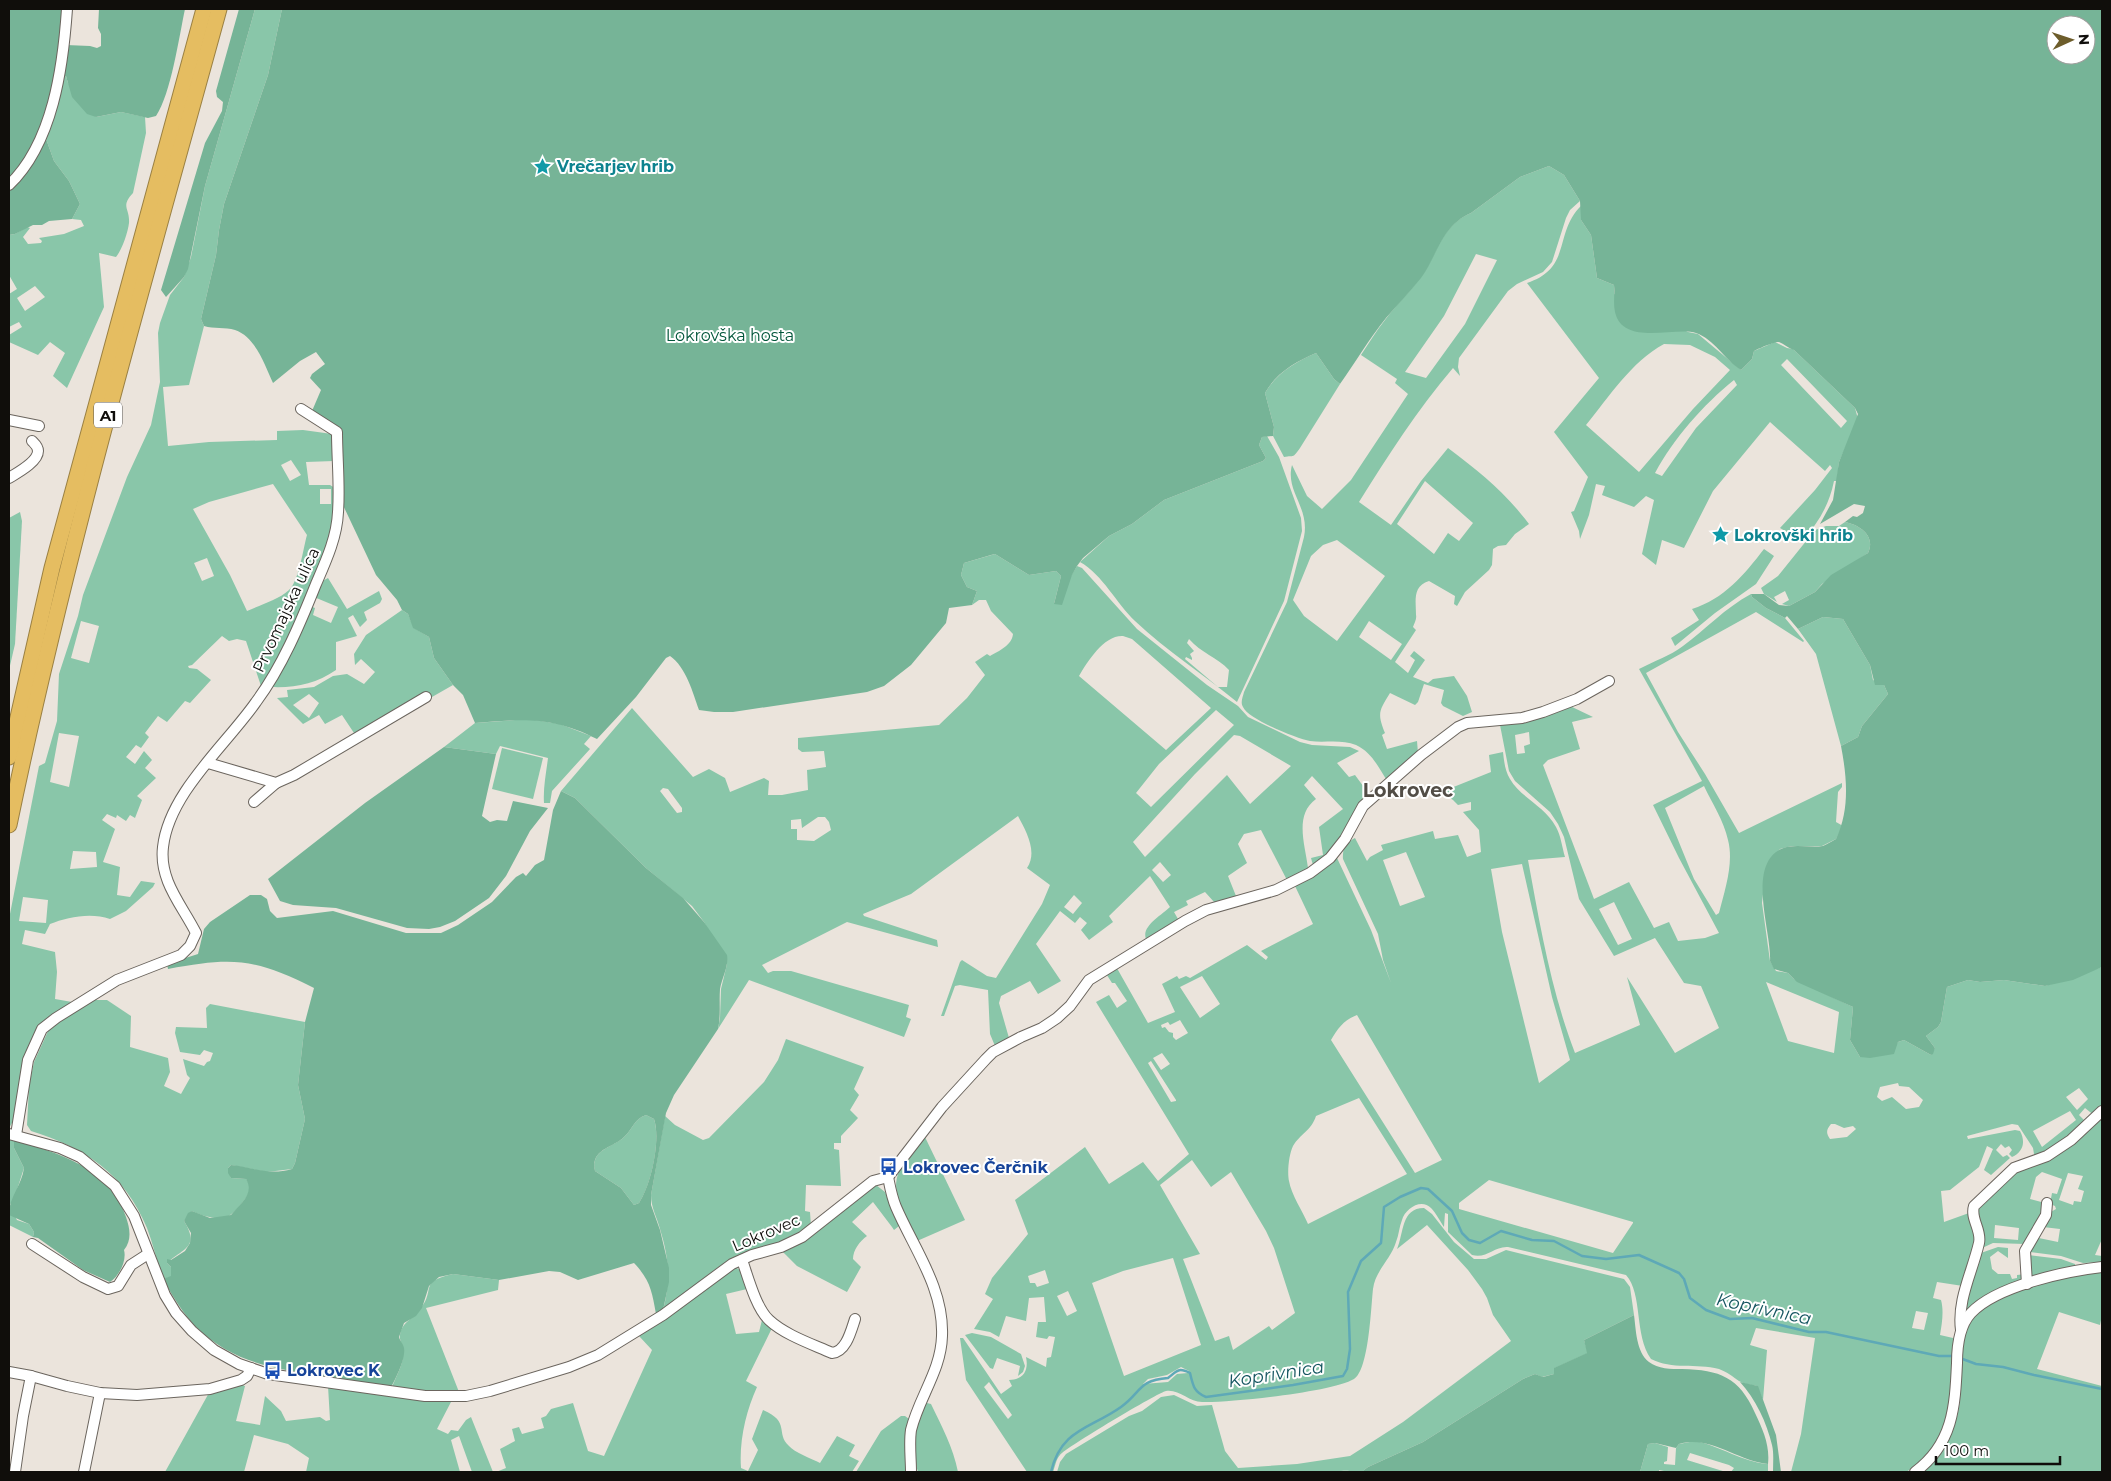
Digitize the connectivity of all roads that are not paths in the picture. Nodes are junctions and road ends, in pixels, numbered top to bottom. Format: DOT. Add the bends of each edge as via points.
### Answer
graph roads {
  1 [pos="67,9"];
  2 [pos="204,9"];
  3 [pos="220,9"];
  4 [pos="9,185"];
  5 [pos="301,409"];
  6 [pos="9,420"];
  7 [pos="39,426"];
  8 [pos="32,441"];
  9 [pos="9,478"];
  10 [pos="1609,681"];
  11 [pos="426,697"];
  12 [pos="9,757"];
  13 [pos="208,762"];
  14 [pos="276,784"];
  15 [pos="254,802"];
  16 [pos="9,825"];
  17 [pos="2102,1111"];
  18 [pos="13,1134"];
  19 [pos="888,1177"];
  20 [pos="2047,1204"];
  21 [pos="32,1244"];
  22 [pos="148,1254"];
  23 [pos="742,1260"];
  24 [pos="2102,1267"];
  25 [pos="2027,1284"];
  26 [pos="855,1319"];
  27 [pos="1961,1330"];
  28 [pos="251,1368"];
  29 [pos="9,1372"];
  30 [pos="31,1376"];
  31 [pos="100,1393"];
  32 [pos="16,1472"];
  33 [pos="84,1472"];
  34 [pos="912,1472"];
  35 [pos="1915,1472"];
  1 -- 4 [label="street" via="59,77 47,122 36,148"];
  2 -- 12 [label="highway, A1" via="54,559"];
  3 -- 16 [label="highway, A1" via="92,475"];
  5 -- 13 [label="street, Prvomajska ulica" via="337,432 338,512 334,536 306,609 270,682"];
  6 -- 7 [label="street"];
  8 -- 9 [label="street" via="38,447 36,457"];
  10 -- 19 [label="street" via="1577,699 1543,712 1458,727 1363,806 1330,858 1310,873 1276,890 1206,910 1096,975 1057,1018 993,1052 942,1108"];
  11 -- 14 [label="street"];
  13 -- 14 [label="street"];
  13 -- 18 [label="street, Prvomajska ulica" via="180,798 162,848 164,875 196,933 190,946 181,955 117,980 42,1030 28,1060"];
  14 -- 15 [label="street"];
  17 -- 27 [label="street" via="2071,1140 2047,1156 2014,1168 1974,1206 1972,1213 1980,1236 1959,1314"];
  18 -- 22 [label="street, Lokrovec" via="67,1151 100,1172 125,1200"];
  19 -- 23 [label="street, Lokrovec" via="873,1181 802,1238"];
  19 -- 34 [label="street" via="896,1206 932,1280 942,1327 935,1371 911,1431"];
  20 -- 25 [label="street" via="2046,1215 2025,1251"];
  21 -- 22 [label="street" via="83,1277 111,1289 118,1286 131,1265"];
  22 -- 28 [label="street, Lokrovec" via="165,1295 182,1319 214,1350"];
  23 -- 26 [label="street" via="761,1310 781,1328 836,1353 842,1349"];
  23 -- 28 [label="street, Lokrovec" via="719,1272 691,1296 598,1355 505,1388 466,1396 425,1396 268,1374"];
  24 -- 25 [label="street" via="2077,1270"];
  25 -- 27 [label="street" via="1987,1299 1970,1314"];
  27 -- 35 [label="street" via="1953,1419 1926,1465"];
  28 -- 31 [label="street" via="242,1380 201,1390 137,1395"];
  29 -- 30 [label="street"];
  30 -- 31 [label="street"];
  30 -- 32 [label="street"];
  31 -- 33 [label="street"];
}
